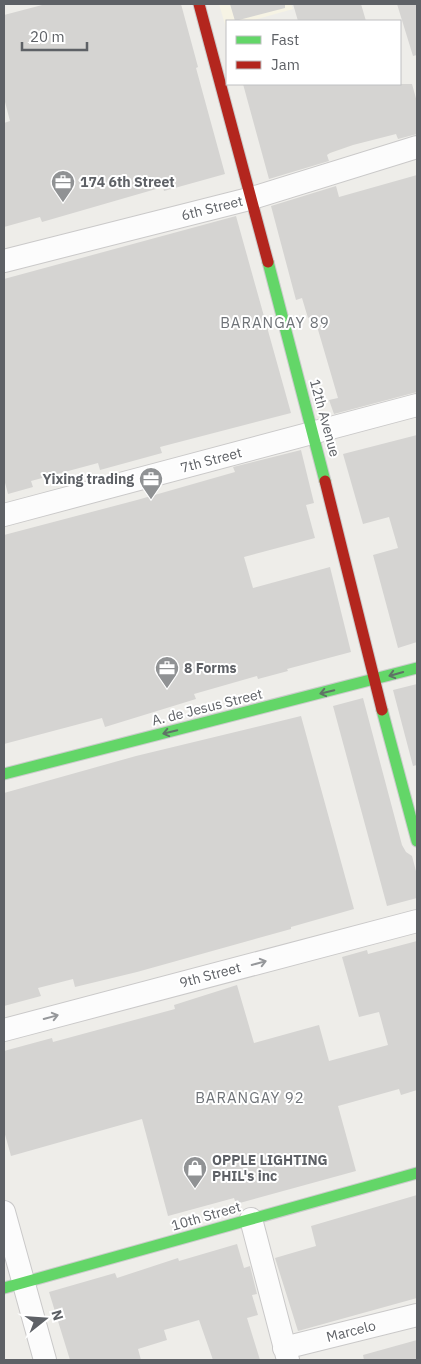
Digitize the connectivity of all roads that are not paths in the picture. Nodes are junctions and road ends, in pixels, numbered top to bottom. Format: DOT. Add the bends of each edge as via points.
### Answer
graph roads {
  1 [pos="199,4"];
  2 [pos="417,147"];
  3 [pos="250,199"];
  4 [pos="4,261"];
  5 [pos="417,405"];
  6 [pos="314,432"];
  7 [pos="4,515"];
  8 [pos="417,668"];
  9 [pos="374,680"];
  10 [pos="4,774"];
  11 [pos="417,841"];
  12 [pos="417,921"];
  13 [pos="4,1030"];
  14 [pos="417,1173"];
  15 [pos="4,1212"];
  16 [pos="251,1219"];
  17 [pos="14,1285"];
  18 [pos="417,1315"];
  19 [pos="286,1354"];
  20 [pos="45,1360"];
  1 -- 3 [label="street, 12th Avenue"];
  2 -- 3 [label="street, 6th Street"];
  3 -- 4 [label="street, 6th Street"];
  3 -- 6 [label="street, 12th Avenue"];
  5 -- 6 [label="street, 7th Street"];
  6 -- 7 [label="street, 7th Street"];
  6 -- 9 [label="street, 12th Avenue"];
  8 -- 9 [label="street, A. de Jesus Street, one-way"];
  9 -- 10 [label="street, A. de Jesus Street, one-way"];
  9 -- 11 [label="street, 12th Avenue"];
  13 -- 12 [label="street, 9th Street, one-way"];
  14 -- 16 [label="street, 10th Street"];
  15 -- 17 [label="street"];
  16 -- 17 [label="street, 10th Street"];
  16 -- 19 [label="street, Marcelo"];
  17 -- 20 [label="street"];
  18 -- 19 [label="street, Marcelo"];
}
